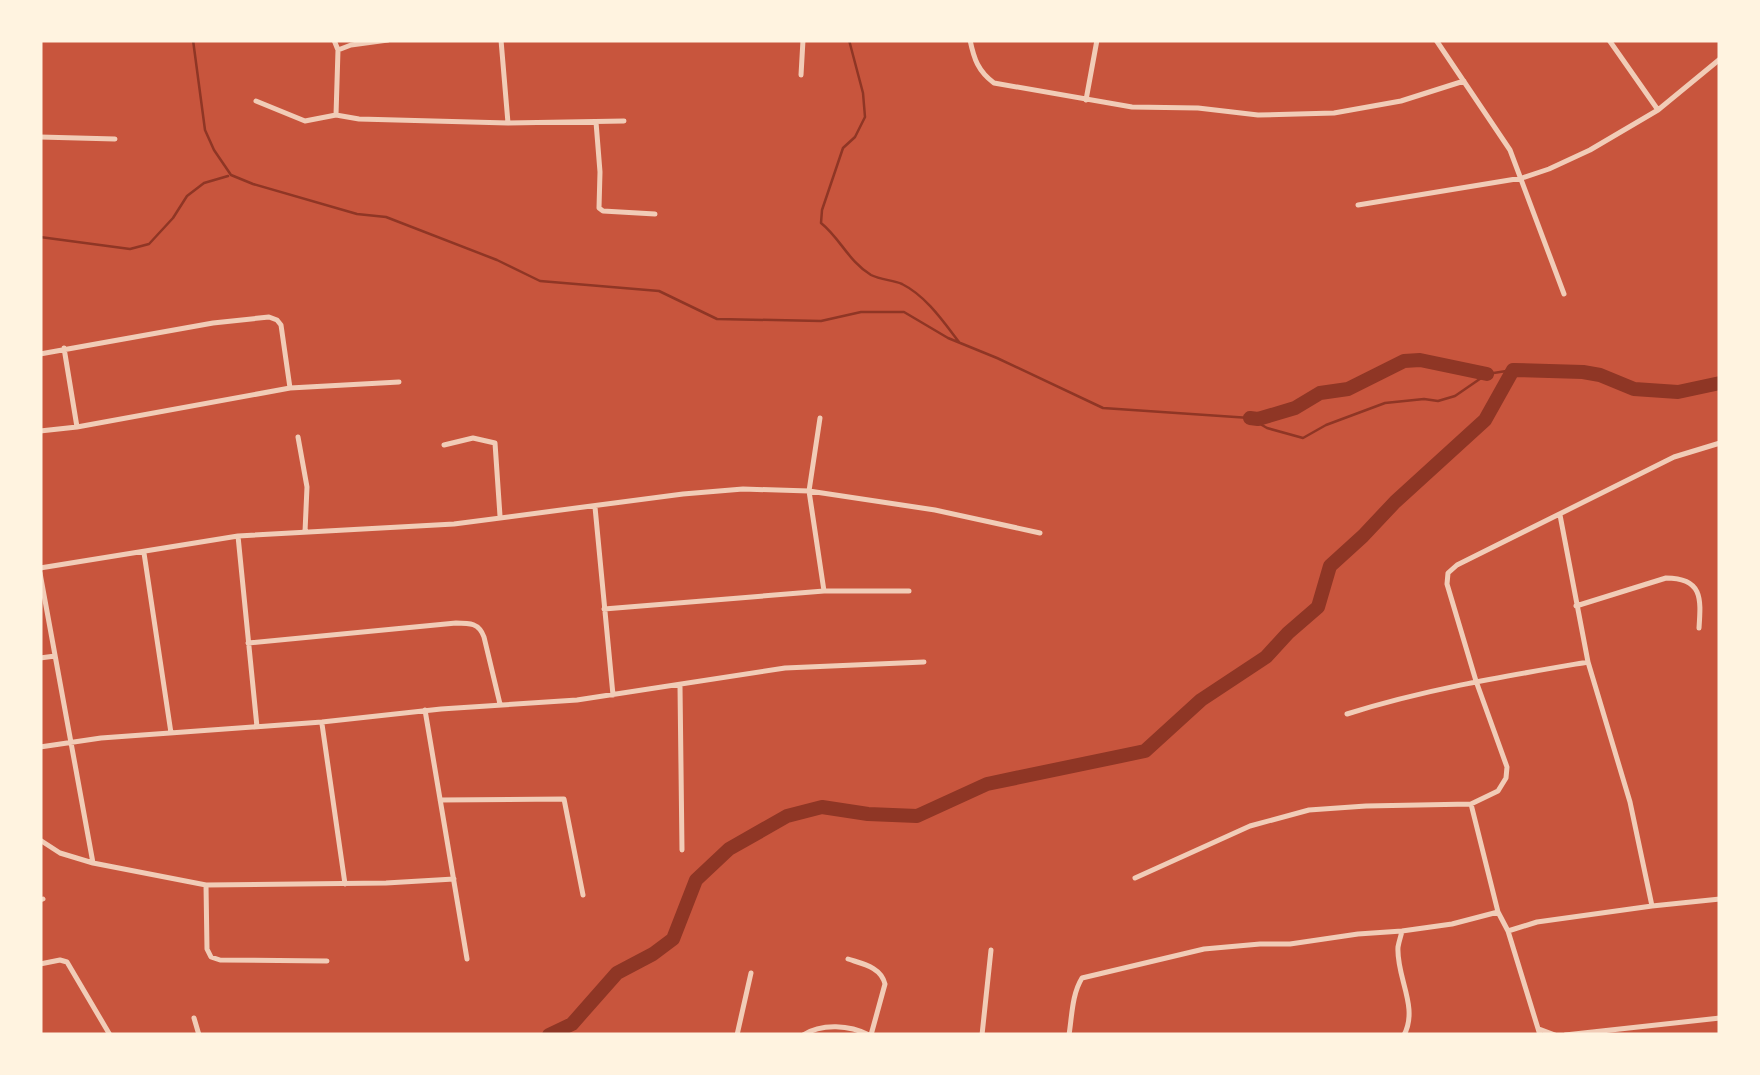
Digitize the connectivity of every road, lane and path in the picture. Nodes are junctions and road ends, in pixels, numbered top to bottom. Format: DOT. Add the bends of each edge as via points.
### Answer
graph roads {
  1 [pos="334,40"];
  2 [pos="388,40"];
  3 [pos="501,40"];
  4 [pos="804,40"];
  5 [pos="970,40"];
  6 [pos="1097,40"];
  7 [pos="1436,40"];
  8 [pos="1609,40"];
  9 [pos="338,50"];
  10 [pos="1720,59"];
  11 [pos="801,75"];
  12 [pos="1464,81"];
  13 [pos="1086,100"];
  14 [pos="256,101"];
  15 [pos="1658,110"];
  16 [pos="336,115"];
  17 [pos="624,121"];
  18 [pos="596,122"];
  19 [pos="508,124"];
  20 [pos="40,138"];
  21 [pos="114,139"];
  22 [pos="1522,178"];
  23 [pos="1358,205"];
  24 [pos="655,214"];
  25 [pos="1564,294"];
  26 [pos="64,348"];
  27 [pos="40,354"];
  28 [pos="400,382"];
  29 [pos="290,388"];
  30 [pos="820,418"];
  31 [pos="77,427"];
  32 [pos="40,432"];
  33 [pos="298,437"];
  34 [pos="1720,442"];
  35 [pos="444,444"];
  36 [pos="809,492"];
  37 [pos="595,506"];
  38 [pos="1560,515"];
  39 [pos="500,516"];
  40 [pos="304,532"];
  41 [pos="1040,534"];
  42 [pos="238,536"];
  43 [pos="144,552"];
  44 [pos="40,570"];
  45 [pos="824,591"];
  46 [pos="909,591"];
  47 [pos="1576,606"];
  48 [pos="604,609"];
  49 [pos="1699,628"];
  50 [pos="248,643"];
  51 [pos="56,656"];
  52 [pos="40,658"];
  53 [pos="924,662"];
  54 [pos="1588,662"];
  55 [pos="1476,681"];
  56 [pos="680,686"];
  57 [pos="612,695"];
  58 [pos="500,704"];
  59 [pos="425,710"];
  60 [pos="1347,714"];
  61 [pos="322,722"];
  62 [pos="257,727"];
  63 [pos="170,733"];
  64 [pos="72,742"];
  65 [pos="40,747"];
  66 [pos="440,800"];
  67 [pos="1471,804"];
  68 [pos="40,840"];
  69 [pos="682,850"];
  70 [pos="93,864"];
  71 [pos="1135,878"];
  72 [pos="454,879"];
  73 [pos="345,884"];
  74 [pos="206,886"];
  75 [pos="583,895"];
  76 [pos="1720,899"];
  77 [pos="1652,906"];
  78 [pos="1498,912"];
  79 [pos="1402,931"];
  80 [pos="1508,931"];
  81 [pos="991,950"];
  82 [pos="467,959"];
  83 [pos="848,959"];
  84 [pos="326,961"];
  85 [pos="40,964"];
  86 [pos="751,973"];
  87 [pos="194,1018"];
  88 [pos="1720,1018"];
  89 [pos="1654,1026"];
  90 [pos="1539,1032"];
  91 [pos="107,1034"];
  92 [pos="199,1035"];
  93 [pos="737,1035"];
  94 [pos="803,1035"];
  95 [pos="870,1035"];
  96 [pos="982,1035"];
  97 [pos="1069,1035"];
  98 [pos="1404,1035"];
  99 [pos="1555,1035"];
  100 [pos="1565,1035"];
  101 [pos="1656,1035"];
  1 -- 9 [label="street"];
  2 -- 9 [label="street"];
  3 -- 19 [label="street"];
  4 -- 11 [label="street"];
  5 -- 13 [label="street" via="975,62 994,84"];
  6 -- 13 [label="street"];
  7 -- 12 [label="street"];
  8 -- 15 [label="street"];
  9 -- 16 [label="street"];
  10 -- 15 [label="street"];
  12 -- 13 [label="street" via="1334,113"];
  12 -- 22 [label="street"];
  14 -- 16 [label="street" via="305,121"];
  15 -- 22 [label="street" via="1590,150"];
  16 -- 19 [label="street"];
  17 -- 18 [label="street"];
  18 -- 19 [label="street"];
  18 -- 24 [label="street" via="599,208"];
  20 -- 21 [label="street"];
  22 -- 23 [label="street"];
  22 -- 25 [label="street"];
  26 -- 27 [label="street"];
  26 -- 29 [label="street" via="268,317 280,325"];
  26 -- 31 [label="street"];
  28 -- 29 [label="street"];
  29 -- 31 [label="street"];
  30 -- 36 [label="street"];
  31 -- 32 [label="street"];
  33 -- 40 [label="street" via="307,487"];
  34 -- 38 [label="street" via="1674,457"];
  35 -- 39 [label="street" via="495,442"];
  36 -- 37 [label="street" via="728,490"];
  36 -- 41 [label="street"];
  36 -- 45 [label="street"];
  37 -- 39 [label="street"];
  37 -- 48 [label="street"];
  38 -- 47 [label="street"];
  38 -- 55 [label="street" via="1448,573"];
  39 -- 40 [label="street"];
  40 -- 42 [label="street"];
  42 -- 43 [label="street"];
  42 -- 50 [label="street"];
  43 -- 44 [label="street"];
  43 -- 63 [label="street"];
  44 -- 51 [label="street"];
  45 -- 46 [label="street"];
  45 -- 48 [label="street"];
  47 -- 49 [label="street" via="1681,578 1700,593"];
  47 -- 54 [label="street"];
  48 -- 57 [label="street"];
  50 -- 58 [label="street" via="473,624 484,637"];
  50 -- 62 [label="street"];
  51 -- 52 [label="street"];
  51 -- 64 [label="street"];
  53 -- 56 [label="street" via="785,668"];
  54 -- 55 [label="street"];
  54 -- 77 [label="street" via="1630,802"];
  55 -- 60 [label="street"];
  55 -- 67 [label="street" via="1507,767 1498,791"];
  56 -- 57 [label="street"];
  56 -- 69 [label="street"];
  57 -- 58 [label="street"];
  58 -- 59 [label="street"];
  59 -- 61 [label="street"];
  59 -- 66 [label="street"];
  61 -- 62 [label="street"];
  61 -- 73 [label="street"];
  62 -- 63 [label="street"];
  63 -- 64 [label="street"];
  64 -- 65 [label="street"];
  64 -- 70 [label="street"];
  66 -- 72 [label="street"];
  66 -- 75 [label="street" via="564,799"];
  67 -- 71 [label="street" via="1309,810 1250,826"];
  67 -- 78 [label="street"];
  68 -- 70 [label="street"];
  70 -- 74 [label="street"];
  72 -- 73 [label="street"];
  72 -- 82 [label="street"];
  73 -- 74 [label="street"];
  74 -- 84 [label="street" via="212,957"];
  76 -- 77 [label="street"];
  77 -- 80 [label="street"];
  78 -- 79 [label="street"];
  78 -- 80 [label="street"];
  79 -- 97 [label="street" via="1204,949 1082,978"];
  79 -- 98 [label="street" via="1398,947 1410,1016"];
  80 -- 90 [label="street"];
  81 -- 96 [label="street"];
  83 -- 95 [label="street" via="884,977"];
  85 -- 91 [label="street" via="67,962"];
  86 -- 93 [label="street"];
  87 -- 92 [label="street"];
  88 -- 89 [label="street"];
  89 -- 100 [label="street"];
  89 -- 101 [label="street"];
  90 -- 99 [label="street"];
  94 -- 95 [label="street" via="826,1027"];
}
